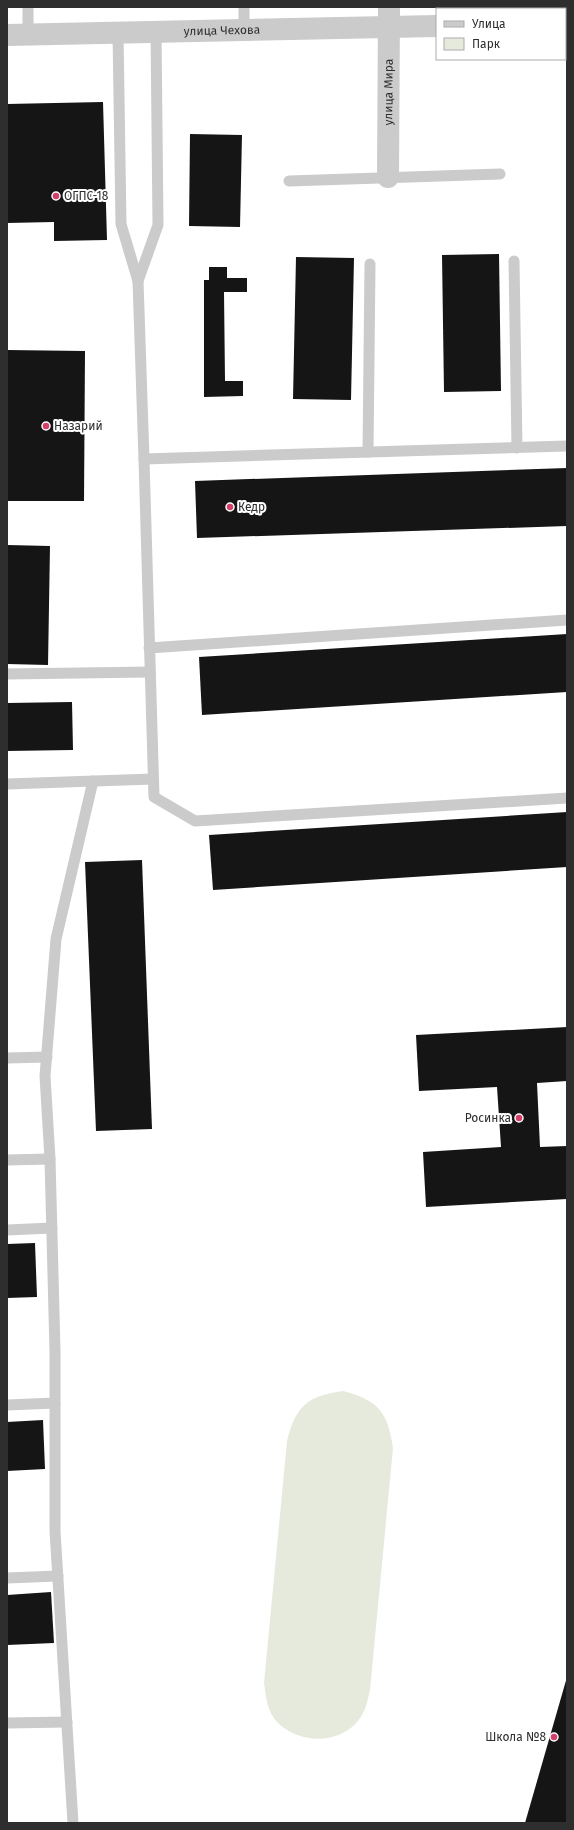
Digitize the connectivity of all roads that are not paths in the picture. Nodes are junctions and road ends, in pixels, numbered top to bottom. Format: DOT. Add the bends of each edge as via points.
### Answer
graph roads {
  1 [pos="28,7"];
  2 [pos="244,7"];
  3 [pos="389,16"];
  4 [pos="436,26"];
  5 [pos="244,29"];
  6 [pos="156,31"];
  7 [pos="118,32"];
  8 [pos="17,35"];
  9 [pos="500,174"];
  10 [pos="388,177"];
  11 [pos="289,181"];
  12 [pos="514,261"];
  13 [pos="370,264"];
  14 [pos="138,281"];
  15 [pos="567,446"];
  16 [pos="517,448"];
  17 [pos="368,452"];
  18 [pos="144,459"];
  19 [pos="567,620"];
  20 [pos="149,648"];
  21 [pos="150,672"];
  22 [pos="7,674"];
  23 [pos="153,779"];
  24 [pos="93,781"];
  25 [pos="7,784"];
  26 [pos="567,798"];
  27 [pos="47,1057"];
  28 [pos="7,1058"];
  29 [pos="50,1159"];
  30 [pos="7,1160"];
  31 [pos="52,1228"];
  32 [pos="7,1230"];
  33 [pos="55,1403"];
  34 [pos="7,1405"];
  35 [pos="58,1576"];
  36 [pos="7,1578"];
  37 [pos="67,1722"];
  38 [pos="7,1723"];
  39 [pos="73,1823"];
  1 -- 8 [label="lane"];
  2 -- 5 [label="lane"];
  3 -- 4 [label="street, улица Чехова"];
  3 -- 5 [label="street, улица Чехова"];
  3 -- 10 [label="street, улица Мира"];
  5 -- 6 [label="street, улица Чехова"];
  6 -- 7 [label="street, улица Чехова"];
  6 -- 14 [label="lane" via="158,225"];
  7 -- 8 [label="street, улица Чехова"];
  7 -- 14 [label="lane" via="121,224"];
  9 -- 10 [label="lane"];
  10 -- 11 [label="lane"];
  12 -- 16 [label="lane"];
  13 -- 17 [label="lane"];
  14 -- 18 [label="lane"];
  15 -- 16 [label="lane"];
  16 -- 17 [label="lane"];
  17 -- 18 [label="lane"];
  18 -- 20 [label="lane"];
  19 -- 20 [label="lane"];
  20 -- 21 [label="lane"];
  21 -- 22 [label="lane"];
  21 -- 23 [label="lane"];
  23 -- 24 [label="lane"];
  23 -- 26 [label="lane" via="154,797 194,821"];
  24 -- 25 [label="lane"];
  24 -- 27 [label="lane" via="56,940"];
  27 -- 28 [label="lane"];
  27 -- 29 [label="lane" via="45,1076"];
  29 -- 30 [label="lane"];
  29 -- 31 [label="lane"];
  31 -- 32 [label="lane"];
  31 -- 33 [label="lane"];
  33 -- 34 [label="lane"];
  33 -- 35 [label="lane" via="55,1531"];
  35 -- 36 [label="lane"];
  35 -- 37 [label="lane"];
  37 -- 38 [label="lane"];
  37 -- 39 [label="lane"];
}
